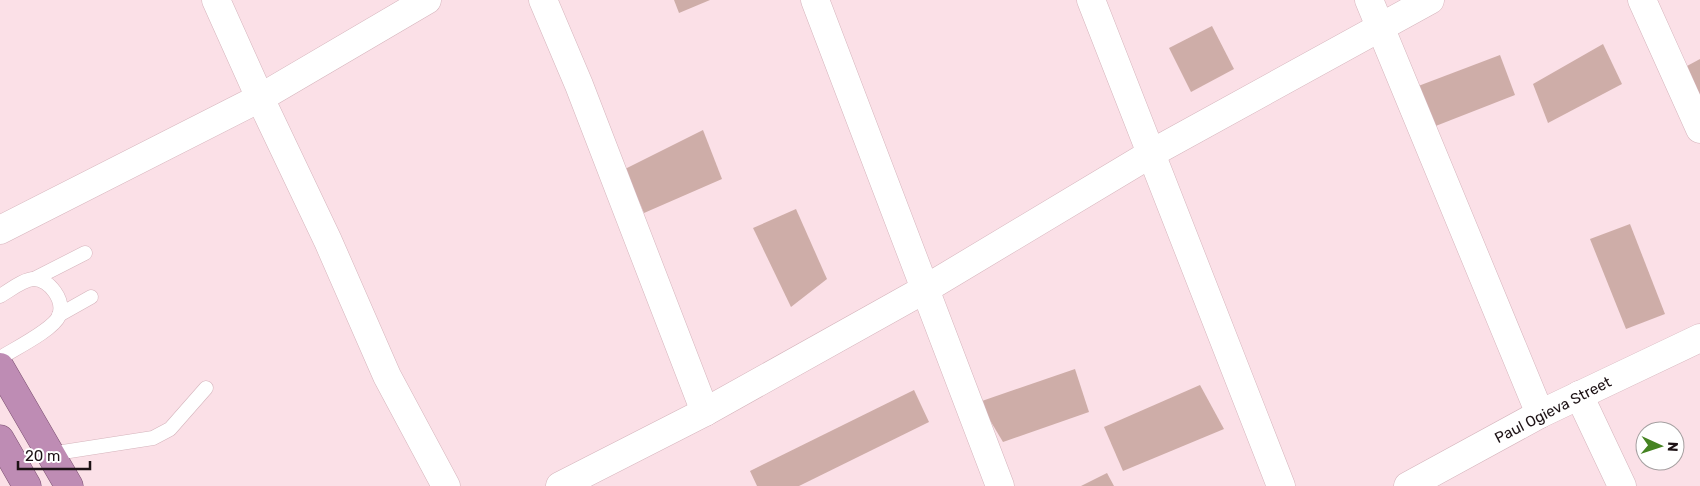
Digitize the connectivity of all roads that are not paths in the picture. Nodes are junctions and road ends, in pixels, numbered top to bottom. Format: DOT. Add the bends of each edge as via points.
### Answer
graph roads {
  1 [pos="216,0"];
  2 [pos="427,0"];
  3 [pos="543,0"];
  4 [pos="815,0"];
  5 [pos="1091,0"];
  6 [pos="1369,0"];
  7 [pos="1430,0"];
  8 [pos="1642,0"];
  9 [pos="1381,28"];
  10 [pos="260,98"];
  11 [pos="1700,129"];
  12 [pos="1152,153"];
  13 [pos="0,230"];
  14 [pos="85,253"];
  15 [pos="29,281"];
  16 [pos="926,288"];
  17 [pos="0,296"];
  18 [pos="90,297"];
  19 [pos="59,315"];
  20 [pos="1700,338"];
  21 [pos="0,358"];
  22 [pos="0,367"];
  23 [pos="206,388"];
  24 [pos="1579,395"];
  25 [pos="705,412"];
  26 [pos="1540,414"];
  27 [pos="0,439"];
  28 [pos="50,454"];
  29 [pos="28,486"];
  30 [pos="69,486"];
  31 [pos="446,486"];
  32 [pos="560,486"];
  33 [pos="1000,486"];
  34 [pos="1281,486"];
  35 [pos="1408,486"];
  36 [pos="1622,486"];
  1 -- 10 [label="street"];
  2 -- 10 [label="street"];
  3 -- 25 [label="street"];
  4 -- 16 [label="street"];
  5 -- 12 [label="street"];
  6 -- 9 [label="street"];
  7 -- 9 [label="street"];
  8 -- 11 [label="street"];
  9 -- 12 [label="street"];
  9 -- 26 [label="street"];
  10 -- 13 [label="street"];
  10 -- 31 [label="street" via="387,376"];
  12 -- 16 [label="street"];
  12 -- 34 [label="street"];
  14 -- 15 [label="lane"];
  15 -- 17 [label="lane"];
  15 -- 19 [label="lane" via="46,283 56,292"];
  16 -- 25 [label="street"];
  16 -- 33 [label="street"];
  18 -- 19 [label="lane"];
  19 -- 21 [label="lane" via="50,327"];
  20 -- 24 [label="street, Paul Ogieva Street"];
  22 -- 28 [label="highway"];
  23 -- 28 [label="lane" via="170,429 154,438"];
  24 -- 26 [label="street, Paul Ogieva Street"];
  24 -- 36 [label="street"];
  25 -- 32 [label="street"];
  26 -- 35 [label="street, Paul Ogieva Street"];
  27 -- 29 [label="highway"];
  28 -- 30 [label="highway"];
}
